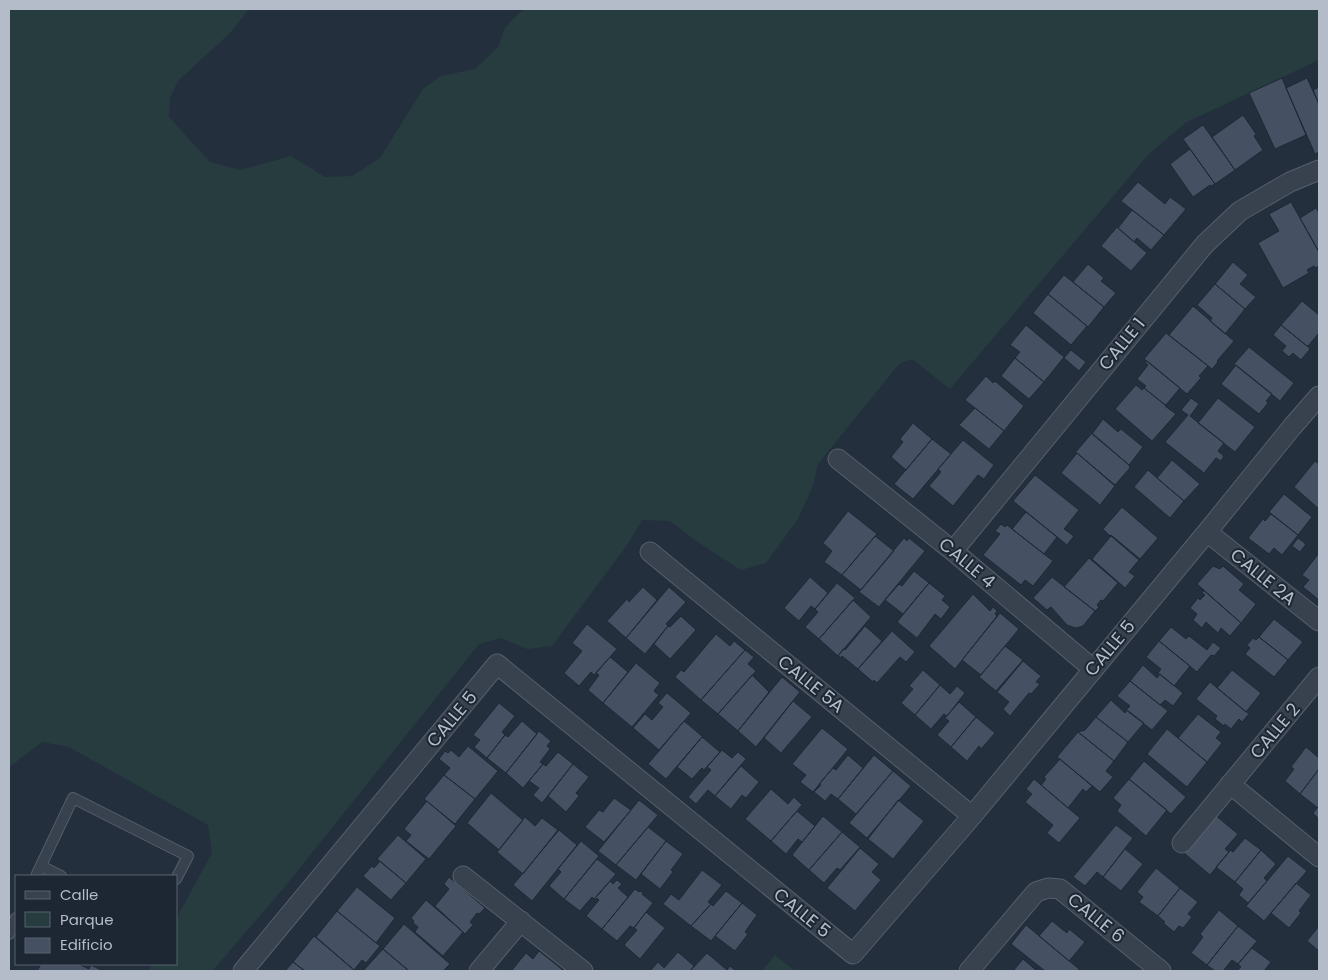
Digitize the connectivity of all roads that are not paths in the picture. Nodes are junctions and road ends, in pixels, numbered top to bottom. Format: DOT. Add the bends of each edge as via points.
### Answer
graph roads {
  1 [pos="1319,170"];
  2 [pos="1319,396"];
  3 [pos="838,459"];
  4 [pos="1207,532"];
  5 [pos="952,550"];
  6 [pos="650,552"];
  7 [pos="1319,621"];
  8 [pos="1093,669"];
  9 [pos="1319,677"];
  10 [pos="1230,784"];
  11 [pos="972,816"];
  12 [pos="1182,843"];
  13 [pos="1319,857"];
  14 [pos="38,871"];
  15 [pos="56,875"];
  16 [pos="178,875"];
  17 [pos="463,876"];
  18 [pos="15,920"];
  19 [pos="521,921"];
  20 [pos="9,934"];
  21 [pos="243,971"];
  22 [pos="479,971"];
  23 [pos="583,971"];
  24 [pos="969,971"];
  25 [pos="1161,971"];
  1 -- 5 [label="street, CALLE 1" via="1290,182 1240,211 1205,244"];
  2 -- 4 [label="street, CALLE 5"];
  3 -- 5 [label="street, CALLE 4"];
  4 -- 7 [label="street, CALLE 2A"];
  4 -- 8 [label="street, CALLE 5"];
  5 -- 8 [label="street, CALLE 4"];
  6 -- 11 [label="street, CALLE 5A"];
  8 -- 11 [label="street, CALLE 5"];
  9 -- 10 [label="street, CALLE 2"];
  10 -- 12 [label="street, CALLE 2"];
  10 -- 13 [label="street"];
  11 -- 21 [label="street, CALLE 5" via="853,954 498,664"];
  14 -- 15 [label="lane"];
  14 -- 16 [label="lane" via="73,798 188,856"];
  17 -- 19 [label="street"];
  18 -- 20 [label="lane"];
  19 -- 22 [label="street"];
  19 -- 23 [label="street"];
  24 -- 25 [label="street, CALLE 6" via="1036,892 1048,888 1060,889"];
}
